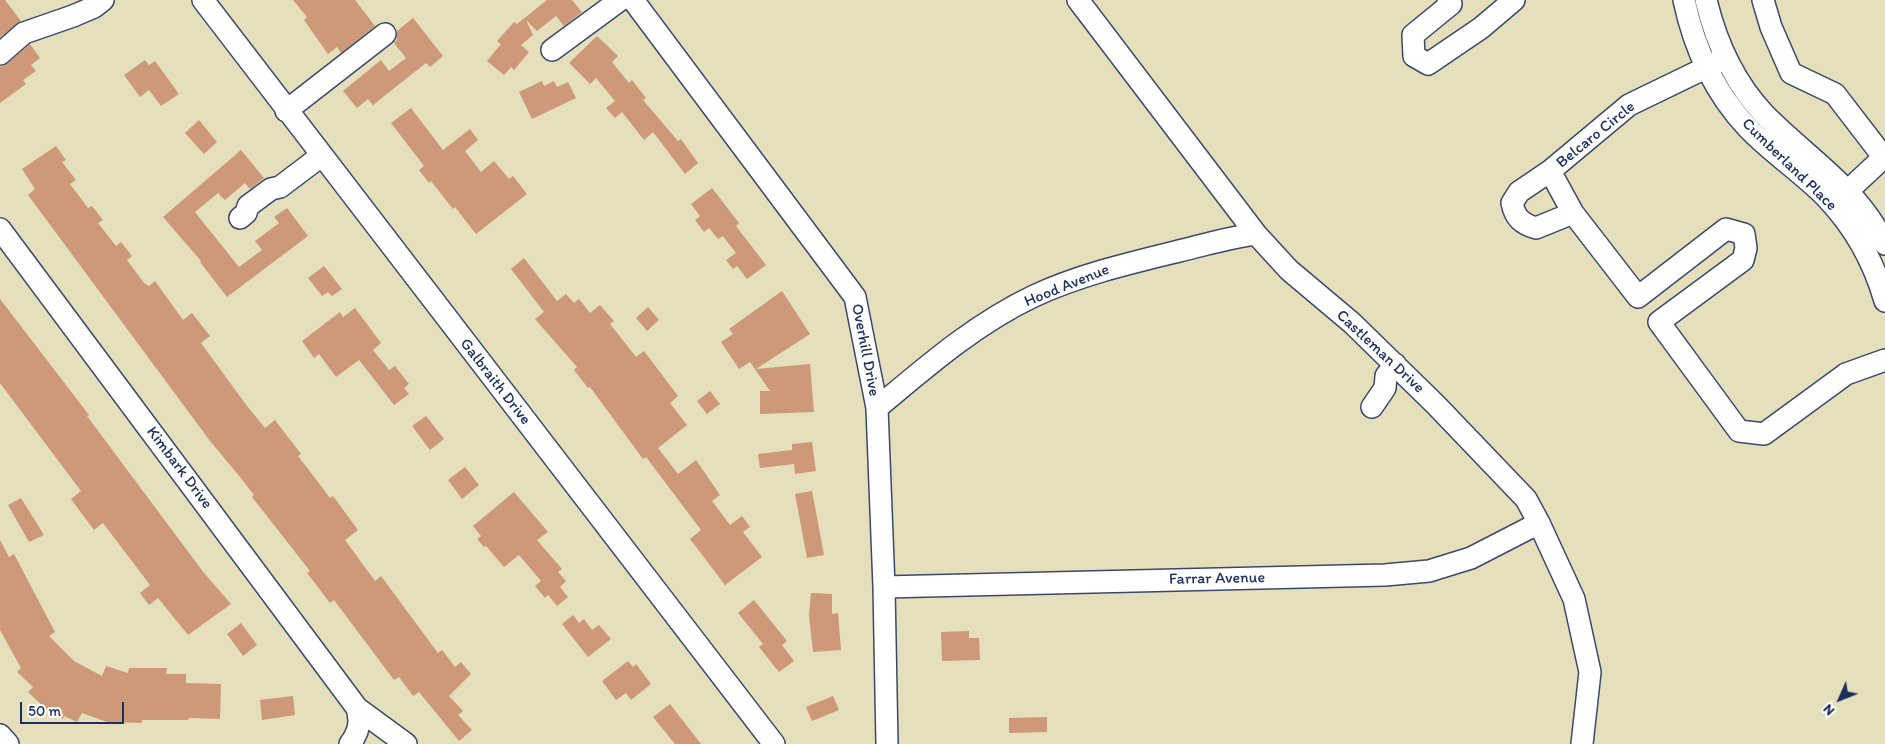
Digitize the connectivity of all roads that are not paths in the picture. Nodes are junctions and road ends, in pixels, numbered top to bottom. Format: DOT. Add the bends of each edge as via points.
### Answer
graph roads {
  1 [pos="103,0"];
  2 [pos="203,0"];
  3 [pos="620,0"];
  4 [pos="633,0"];
  5 [pos="1078,0"];
  6 [pos="1448,0"];
  7 [pos="1684,0"];
  8 [pos="1706,0"];
  9 [pos="1763,0"];
  10 [pos="1506,3"];
  11 [pos="385,34"];
  12 [pos="552,50"];
  13 [pos="0,54"];
  14 [pos="1726,58"];
  15 [pos="1707,67"];
  16 [pos="286,111"];
  17 [pos="321,156"];
  18 [pos="1884,158"];
  19 [pos="1550,172"];
  20 [pos="1849,191"];
  21 [pos="1832,205"];
  22 [pos="1573,213"];
  23 [pos="243,215"];
  24 [pos="0,229"];
  25 [pos="1256,234"];
  26 [pos="1885,244"];
  27 [pos="1638,297"];
  28 [pos="1885,301"];
  29 [pos="1659,322"];
  30 [pos="1885,360"];
  31 [pos="1395,364"];
  32 [pos="1372,407"];
  33 [pos="877,408"];
  34 [pos="1539,523"];
  35 [pos="884,586"];
  36 [pos="357,708"];
  37 [pos="0,735"];
  38 [pos="8,744"];
  39 [pos="350,744"];
  40 [pos="406,744"];
  41 [pos="774,744"];
  42 [pos="887,744"];
  43 [pos="1582,744"];
  1 -- 13 [label="street" via="73,16 24,32"];
  2 -- 16 [label="street, Galbraith Drive"];
  3 -- 12 [label="street"];
  4 -- 33 [label="street, Overhill Drive" via="855,297"];
  5 -- 25 [label="street, Castleman Drive"];
  6 -- 10 [label="street" via="1451,4 1413,35 1414,56 1428,64 1481,28"];
  7 -- 15 [label="street, Cumberland Place" via="1689,24"];
  8 -- 14 [label="street, Cumberland Place"];
  9 -- 18 [label="street" via="1770,27 1791,74 1836,94"];
  11 -- 16 [label="street"];
  14 -- 15 [label="street, Belcaro Circle"];
  14 -- 20 [label="street, Cumberland Place" via="1763,112"];
  15 -- 19 [label="street, Belcaro Circle" via="1629,105"];
  15 -- 21 [label="street, Cumberland Place" via="1728,104 1747,127"];
  16 -- 17 [label="street, Galbraith Drive"];
  17 -- 23 [label="street" via="280,188 277,196 256,213"];
  17 -- 41 [label="street, Galbraith Drive"];
  18 -- 20 [label="street"];
  19 -- 22 [label="street, Belcaro Circle"];
  19 -- 22 [label="street" via="1519,192 1512,203 1514,212 1523,224 1536,228"];
  20 -- 21 [label="street"];
  20 -- 26 [label="street, Cumberland Place"];
  21 -- 28 [label="street, Cumberland Place" via="1860,243"];
  22 -- 27 [label="street, Belcaro Circle"];
  24 -- 36 [label="street, Kimbark Drive"];
  25 -- 31 [label="street, Castleman Drive" via="1289,270"];
  25 -- 33 [label="street, Hood Avenue" via="1122,264 1034,296 950,348"];
  27 -- 29 [label="street, Belcaro Circle"];
  27 -- 29 [label="street" via="1726,229 1744,234 1746,248 1742,260"];
  29 -- 30 [label="street, Belcaro Circle" via="1738,431 1764,434 1846,374"];
  31 -- 32 [label="street" via="1386,376 1386,388"];
  31 -- 34 [label="street, Castleman Drive" via="1526,498"];
  33 -- 35 [label="street, Overhill Drive"];
  34 -- 35 [label="street, Farrar Avenue" via="1471,558 1430,571 1385,575"];
  34 -- 43 [label="street, Castleman Drive" via="1574,600 1590,672"];
  35 -- 42 [label="street, Overhill Drive"];
  36 -- 39 [label="street" via="360,719"];
  36 -- 40 [label="street, Kimbark Drive"];
  37 -- 38 [label="street"];
}
